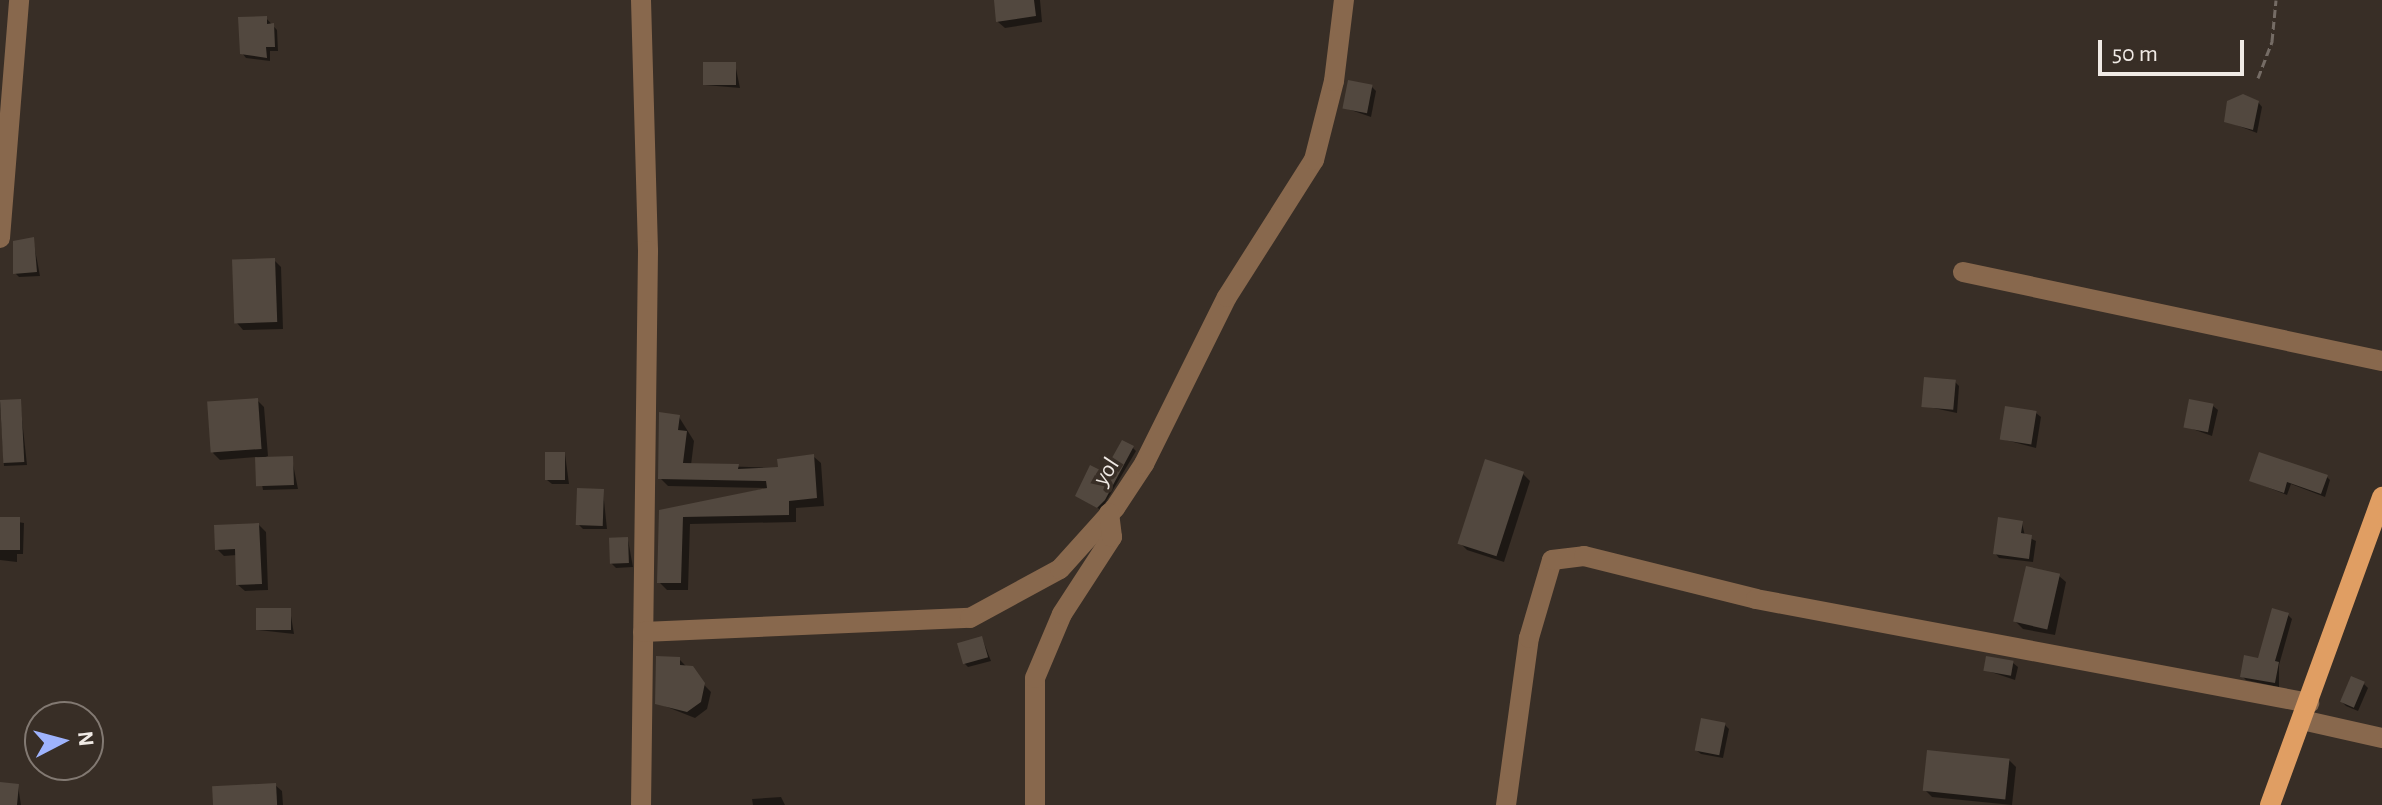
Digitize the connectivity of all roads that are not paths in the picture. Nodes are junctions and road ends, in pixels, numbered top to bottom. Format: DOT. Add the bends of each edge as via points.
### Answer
graph roads {
  1 [pos="19,0"];
  2 [pos="641,0"];
  3 [pos="1344,0"];
  4 [pos="0,238"];
  5 [pos="1963,272"];
  6 [pos="2382,361"];
  7 [pos="2382,497"];
  8 [pos="1109,513"];
  9 [pos="643,632"];
  10 [pos="2305,712"];
  11 [pos="2382,738"];
  12 [pos="641,805"];
  13 [pos="1035,805"];
  14 [pos="1506,805"];
  15 [pos="2270,805"];
  1 -- 4 [label="street"];
  2 -- 9 [label="street" via="648,251"];
  3 -- 8 [label="street, yol" via="1334,81 1314,160 1227,297 1144,464"];
  5 -- 6 [label="street"];
  7 -- 10 [label="main road"];
  8 -- 9 [label="street, yol" via="1060,569 970,618"];
  8 -- 13 [label="street" via="1112,537 1062,614 1035,678"];
  9 -- 12 [label="street"];
  10 -- 11 [label="street"];
  10 -- 14 [label="street" via="1756,599 1584,556 1552,560 1529,638"];
  10 -- 15 [label="main road"];
}
